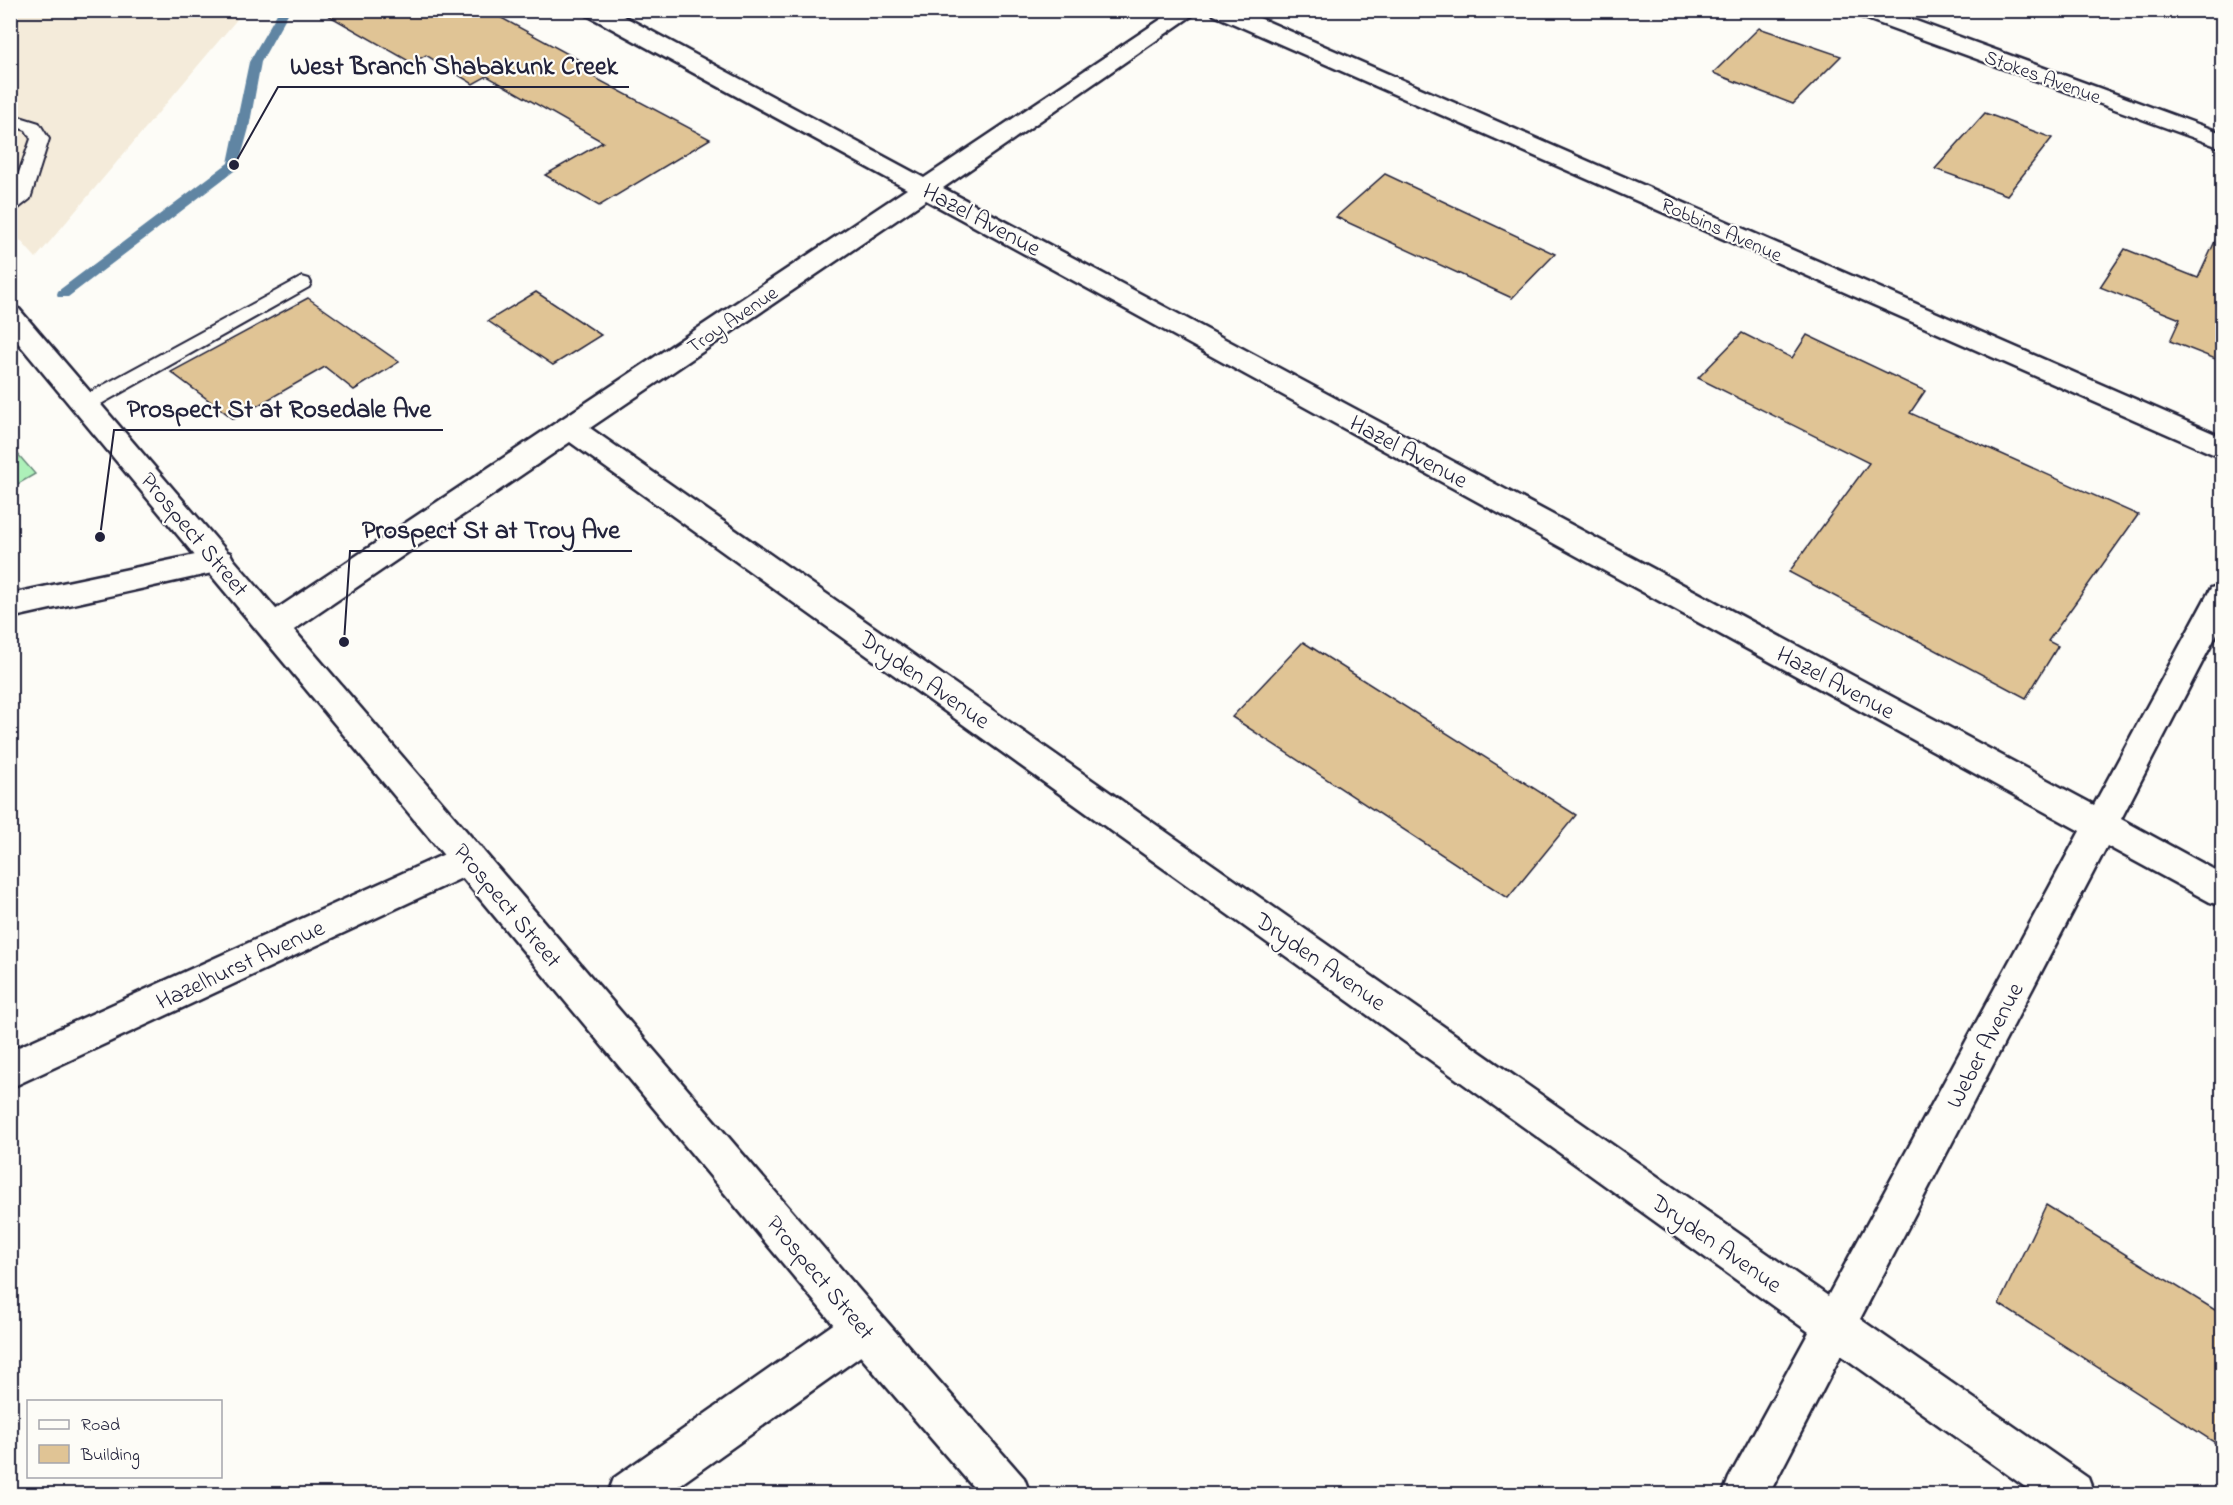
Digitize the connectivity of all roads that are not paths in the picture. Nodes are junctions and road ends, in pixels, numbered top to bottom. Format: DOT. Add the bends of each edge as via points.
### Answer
graph roads {
  1 [pos="595,10"];
  2 [pos="1190,10"];
  3 [pos="1222,10"];
  4 [pos="1864,10"];
  5 [pos="10,119"];
  6 [pos="2223,141"];
  7 [pos="926,189"];
  8 [pos="10,206"];
  9 [pos="302,282"];
  10 [pos="10,315"];
  11 [pos="85,404"];
  12 [pos="571,428"];
  13 [pos="2223,448"];
  14 [pos="219,561"];
  15 [pos="2223,596"];
  16 [pos="10,606"];
  17 [pos="274,627"];
  18 [pos="2100,825"];
  19 [pos="469,858"];
  20 [pos="2223,891"];
  21 [pos="10,1070"];
  22 [pos="1835,1326"];
  23 [pos="864,1328"];
  24 [pos="630,1494"];
  25 [pos="1008,1494"];
  26 [pos="1744,1494"];
  27 [pos="2072,1494"];
  1 -- 7 [label="street, Hazel Avenue"];
  2 -- 7 [label="street, Troy Avenue"];
  3 -- 13 [label="street, Robbins Avenue"];
  4 -- 6 [label="street, Stokes Avenue"];
  5 -- 8 [label="lane" via="33,127 40,139 21,199"];
  7 -- 12 [label="street, Troy Avenue"];
  7 -- 18 [label="street, Hazel Avenue"];
  9 -- 11 [label="lane"];
  10 -- 11 [label="street, Prospect Street"];
  11 -- 14 [label="street, Prospect Street"];
  12 -- 17 [label="street, Troy Avenue"];
  12 -- 22 [label="street, Dryden Avenue"];
  14 -- 16 [label="street"];
  14 -- 17 [label="street, Prospect Street"];
  15 -- 18 [label="street, Weber Avenue"];
  17 -- 19 [label="street, Prospect Street"];
  18 -- 20 [label="street, Hazel Avenue"];
  18 -- 22 [label="street, Weber Avenue"];
  19 -- 21 [label="street, Hazelhurst Avenue"];
  19 -- 23 [label="street, Prospect Street"];
  22 -- 26 [label="street, Weber Avenue"];
  22 -- 27 [label="street, Dryden Avenue"];
  23 -- 24 [label="street"];
  23 -- 25 [label="street, Prospect Street"];
}
